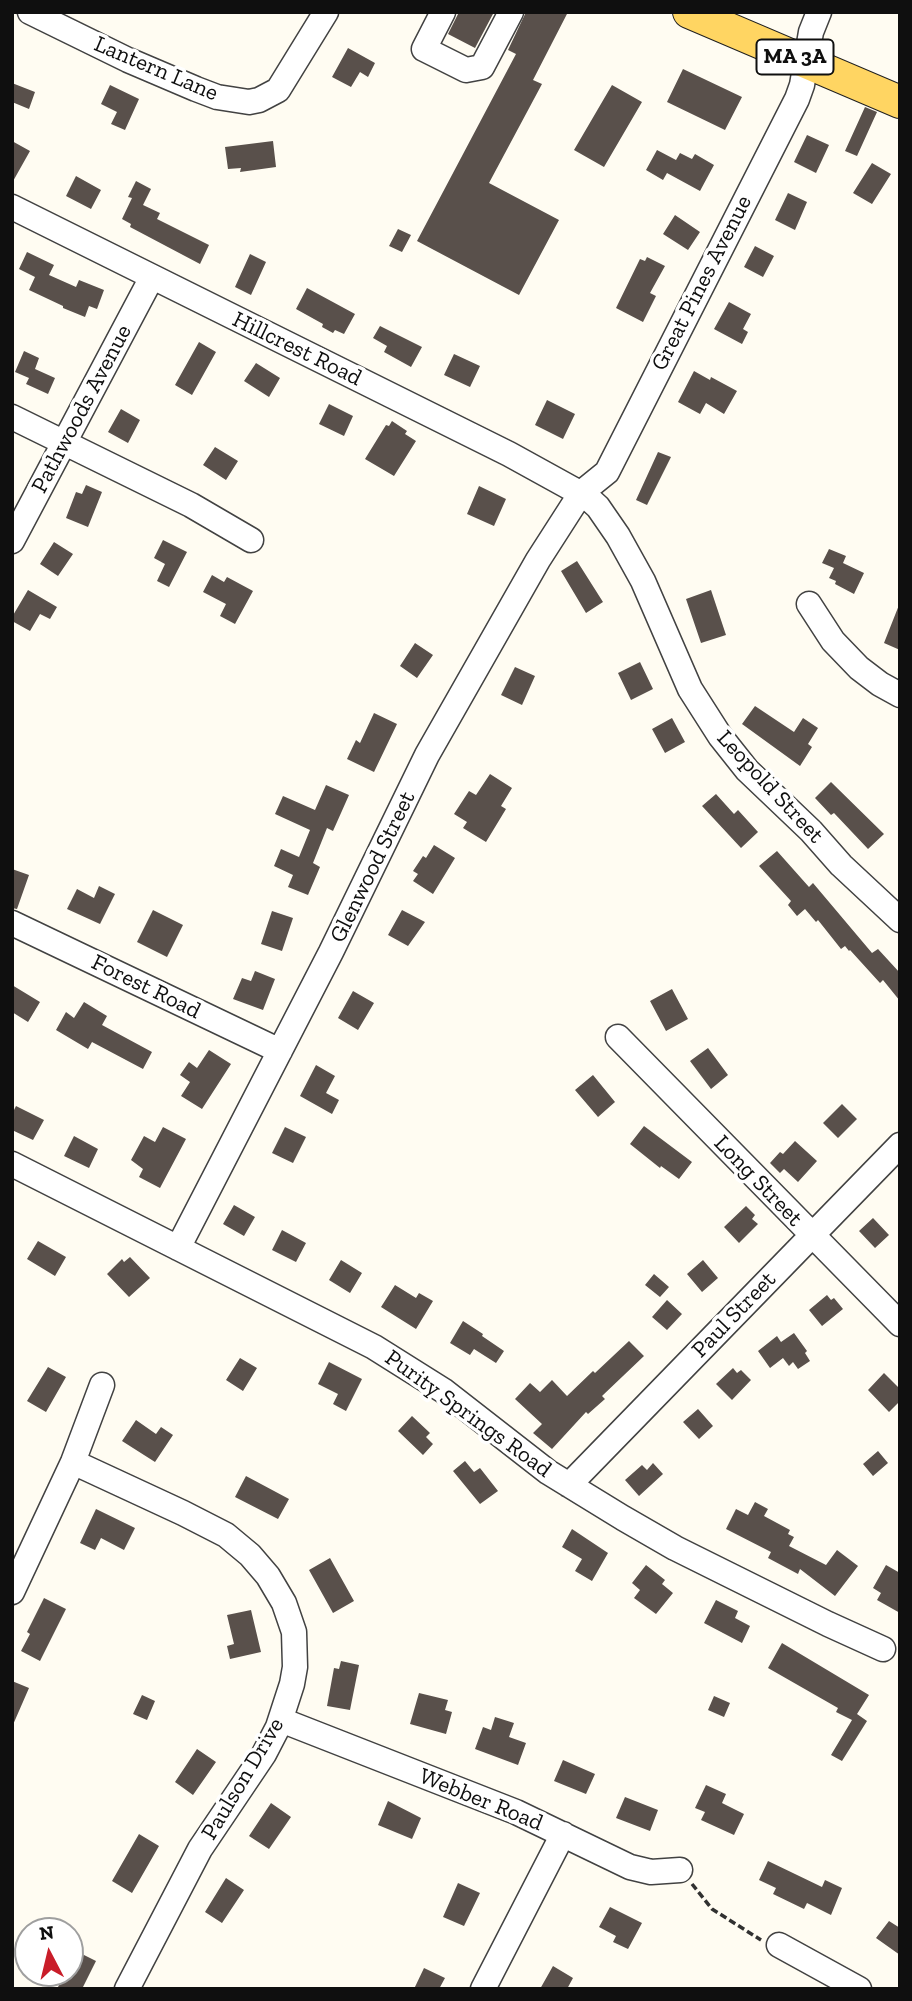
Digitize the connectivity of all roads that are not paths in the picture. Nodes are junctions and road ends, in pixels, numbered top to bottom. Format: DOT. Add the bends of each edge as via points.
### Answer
graph roads {
  1 [pos="30,12"];
  2 [pos="326,12"];
  3 [pos="443,12"];
  4 [pos="511,12"];
  5 [pos="689,12"];
  6 [pos="819,12"];
  7 [pos="806,62"];
  8 [pos="900,102"];
  9 [pos="12,207"];
  10 [pos="152,276"];
  11 [pos="12,417"];
  12 [pos="65,443"];
  13 [pos="580,493"];
  14 [pos="251,540"];
  15 [pos="12,541"];
  16 [pos="809,604"];
  17 [pos="900,695"];
  18 [pos="900,920"];
  19 [pos="12,923"];
  20 [pos="618,1037"];
  21 [pos="280,1051"];
  22 [pos="900,1145"];
  23 [pos="12,1164"];
  24 [pos="812,1235"];
  25 [pos="178,1248"];
  26 [pos="900,1324"];
  27 [pos="102,1385"];
  28 [pos="73,1462"];
  29 [pos="569,1486"];
  30 [pos="12,1592"];
  31 [pos="883,1649"];
  32 [pos="281,1720"];
  33 [pos="563,1834"];
  34 [pos="680,1870"];
  35 [pos="779,1945"];
  36 [pos="127,1989"];
  37 [pos="483,1989"];
  38 [pos="859,1989"];
  1 -- 2 [label="street, Lantern Lane" via="196,89 249,102 278,90"];
  3 -- 4 [label="street" via="424,49 466,70 482,67"];
  5 -- 7 [label="main road, MA 3A"];
  6 -- 7 [label="street, Great Pines Avenue"];
  7 -- 8 [label="main road, MA 3A"];
  7 -- 13 [label="street, Great Pines Avenue" via="797,99 607,472"];
  9 -- 10 [label="street, Hillcrest Road"];
  10 -- 12 [label="street, Pathwoods Avenue"];
  10 -- 13 [label="street, Hillcrest Road"];
  11 -- 12 [label="street"];
  12 -- 14 [label="street"];
  12 -- 15 [label="street, Pathwoods Avenue"];
  13 -- 18 [label="street, Leopold Street" via="598,506 618,536 643,581 685,679 720,737 747,770"];
  13 -- 21 [label="street, Glenwood Street" via="427,755"];
  16 -- 17 [label="street" via="833,641 880,684"];
  19 -- 21 [label="street, Forest Road"];
  20 -- 24 [label="street, Long Street"];
  21 -- 25 [label="street, Glenwood Street"];
  22 -- 24 [label="street, Paul Street"];
  23 -- 25 [label="street, Purity Springs Road"];
  24 -- 26 [label="street, Long Street"];
  24 -- 29 [label="street, Paul Street"];
  25 -- 29 [label="street, Purity Springs Road" via="418,1373"];
  27 -- 28 [label="street"];
  28 -- 30 [label="street"];
  28 -- 32 [label="street, Paulson Drive" via="226,1535 268,1576 284,1603 293,1632 295,1667"];
  29 -- 31 [label="street, Purity Springs Road" via="675,1548"];
  32 -- 33 [label="street, Webber Road"];
  32 -- 36 [label="street, Paulson Drive" via="264,1754 195,1858"];
  33 -- 34 [label="street, Webber Road" via="630,1867 651,1872"];
  33 -- 37 [label="street"];
  35 -- 38 [label="street"];
}
